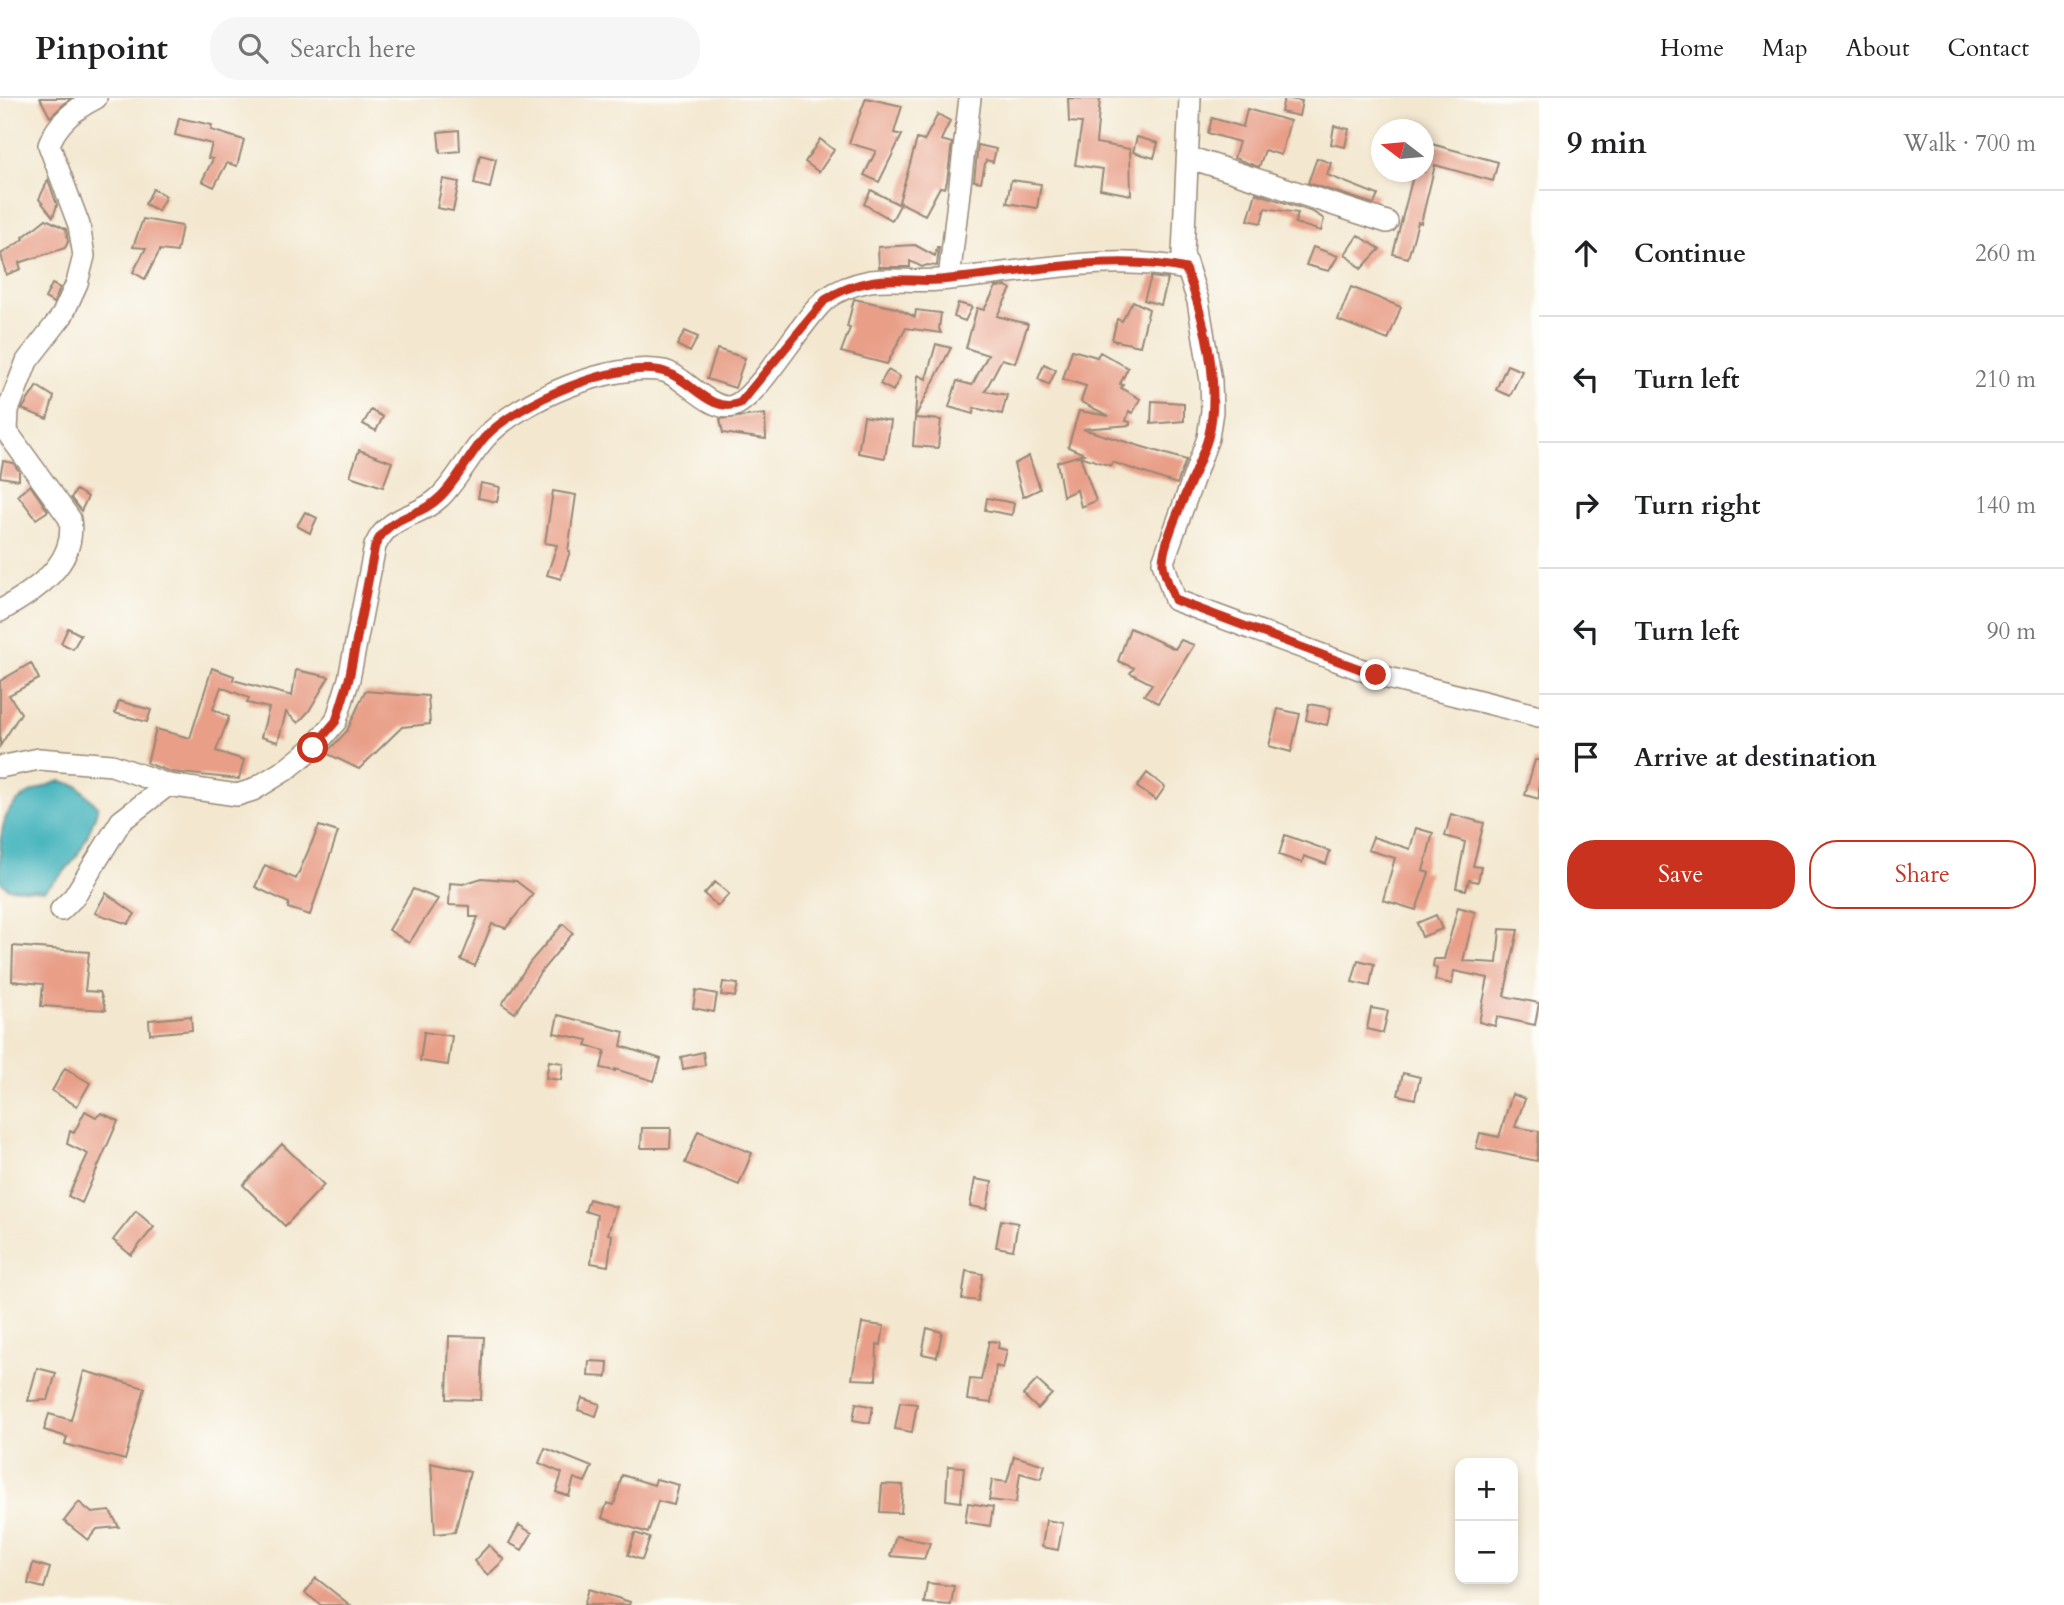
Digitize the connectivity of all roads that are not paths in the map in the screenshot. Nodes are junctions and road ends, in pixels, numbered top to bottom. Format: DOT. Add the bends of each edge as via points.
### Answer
graph roads {
  1 [pos="96,98"];
  2 [pos="970,98"];
  3 [pos="1190,98"];
  4 [pos="1188,157"];
  5 [pos="1387,222"];
  6 [pos="1186,269"];
  7 [pos="949,279"];
  8 [pos="0,611"];
  9 [pos="1539,716"];
  10 [pos="0,767"];
  11 [pos="168,785"];
  12 [pos="61,910"];
  1 -- 8 [label="street" via="54,132 49,145 79,225 84,256 62,316 27,361 8,410 7,432 70,519 73,536 68,555 51,575"];
  2 -- 7 [label="street"];
  3 -- 4 [label="street"];
  4 -- 5 [label="street"];
  4 -- 6 [label="street"];
  6 -- 7 [label="street" via="1154,262"];
  6 -- 9 [label="street" via="1198,301 1212,411 1208,438 1163,562 1175,600 1376,675"];
  7 -- 11 [label="street" via="871,281 839,290 825,300 740,403 729,408 666,372 646,370 608,375 547,394 515,413 486,436 442,495 382,531 336,721 313,748 264,783 237,794"];
  10 -- 11 [label="street" via="39,759 112,765"];
  11 -- 12 [label="street" via="121,821 74,897"];
}
